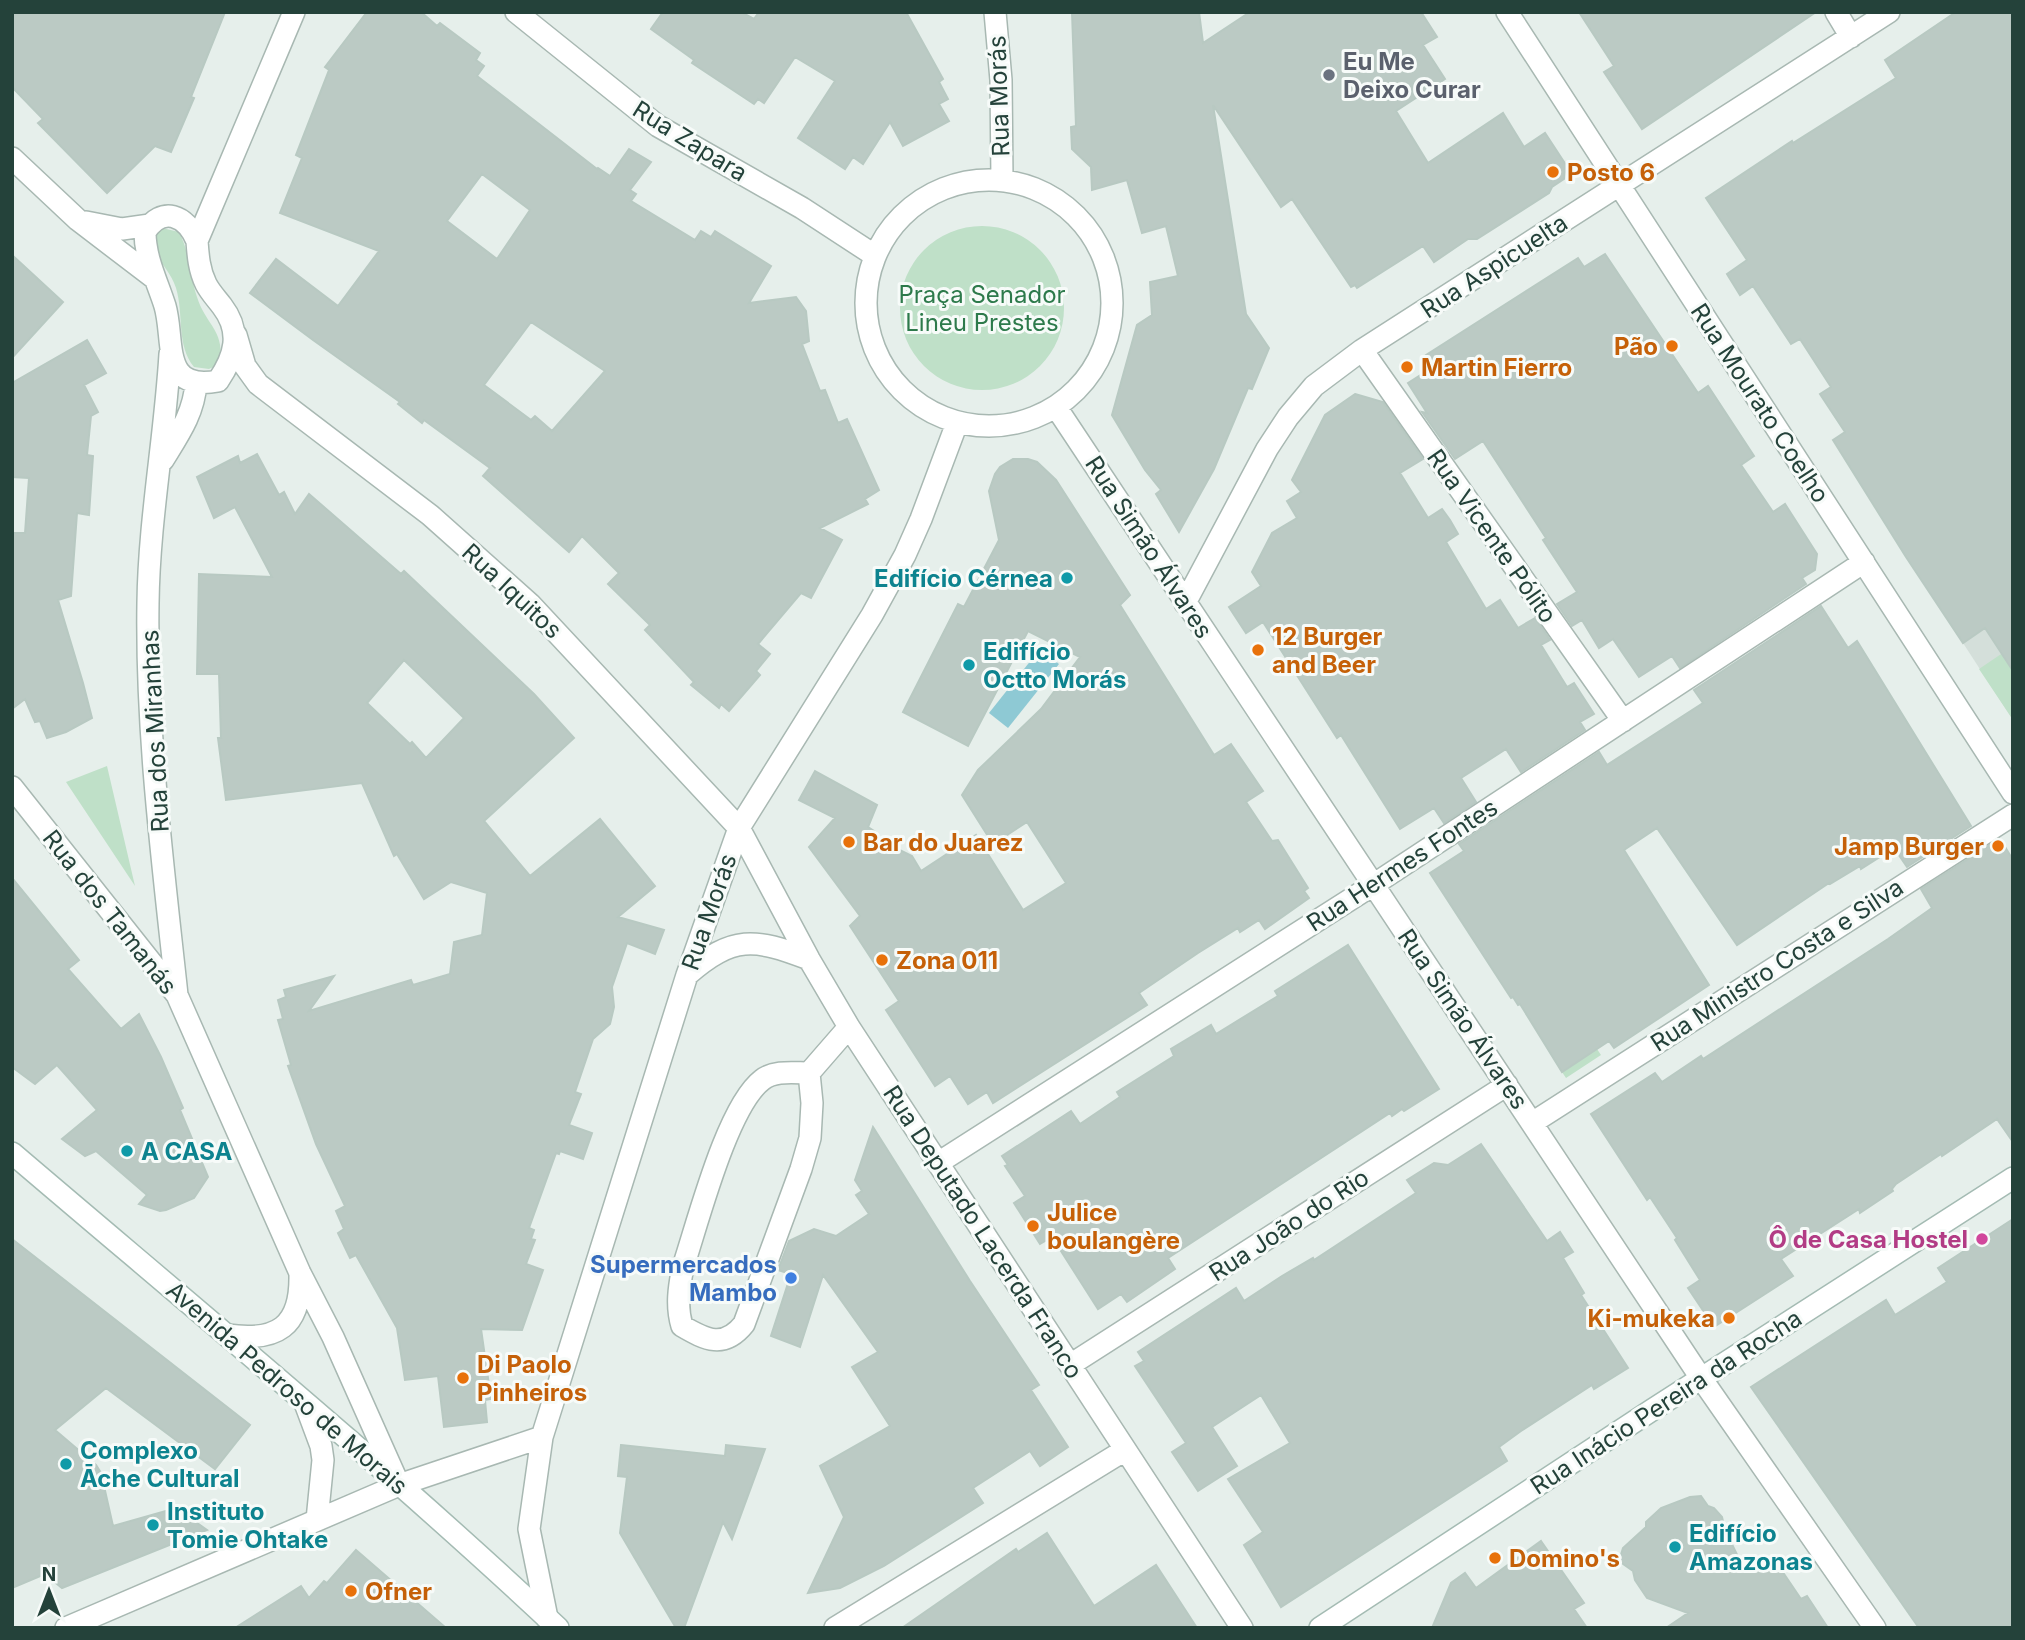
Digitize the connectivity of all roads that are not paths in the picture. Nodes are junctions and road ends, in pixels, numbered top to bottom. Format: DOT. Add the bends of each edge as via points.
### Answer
graph roads {
  1 [pos="294,12"];
  2 [pos="516,12"];
  3 [pos="995,12"];
  4 [pos="1507,12"];
  5 [pos="1836,12"];
  6 [pos="1889,12"];
  7 [pos="1852,37"];
  8 [pos="12,158"];
  9 [pos="1002,180"];
  10 [pos="1619,186"];
  11 [pos="215,194"];
  12 [pos="176,216"];
  13 [pos="78,220"];
  14 [pos="149,225"];
  15 [pos="197,240"];
  16 [pos="874,255"];
  17 [pos="154,278"];
  18 [pos="236,335"];
  19 [pos="1362,350"];
  20 [pos="170,354"];
  21 [pos="218,381"];
  22 [pos="195,383"];
  23 [pos="258,384"];
  24 [pos="1056,407"];
  25 [pos="957,422"];
  26 [pos="158,467"];
  27 [pos="1864,562"];
  28 [pos="1185,603"];
  29 [pos="1623,721"];
  30 [pos="12,787"];
  31 [pos="2013,793"];
  32 [pos="2013,815"];
  33 [pos="739,828"];
  34 [pos="1373,885"];
  35 [pos="809,959"];
  36 [pos="687,975"];
  37 [pos="177,995"];
  38 [pos="849,1027"];
  39 [pos="809,1073"];
  40 [pos="1507,1085"];
  41 [pos="1532,1123"];
  42 [pos="12,1153"];
  43 [pos="938,1163"];
  44 [pos="2013,1178"];
  45 [pos="300,1273"];
  46 [pos="227,1335"];
  47 [pos="1070,1365"];
  48 [pos="1701,1378"];
  49 [pos="305,1403"];
  50 [pos="542,1437"];
  51 [pos="1125,1450"];
  52 [pos="399,1485"];
  53 [pos="317,1520"];
  54 [pos="552,1623"];
  55 [pos="66,1628"];
  56 [pos="835,1628"];
  57 [pos="1242,1628"];
  58 [pos="1320,1628"];
  59 [pos="1875,1628"];
  1 -- 11 [label="street"];
  2 -- 16 [label="street, Rua Zapara" via="658,126"];
  3 -- 9 [label="street, Rua Morás"];
  4 -- 10 [label="street, Rua Mourato Coelho"];
  5 -- 7 [label="street"];
  6 -- 7 [label="street, Rua Aspicuelta"];
  7 -- 10 [label="street, Rua Aspicuelta"];
  8 -- 13 [label="street"];
  9 -- 16 [label="street" via="963,182 926,196 895,221"];
  9 -- 24 [label="street" via="1044,192 1079,218 1103,254 1113,296 1107,339 1088,378"];
  10 -- 19 [label="street, Rua Aspicuelta"];
  10 -- 27 [label="street, Rua Mourato Coelho"];
  11 -- 12 [label="street" via="197,209"];
  11 -- 15 [label="street"];
  12 -- 14 [label="street"];
  12 -- 15 [label="street" via="188,223"];
  13 -- 14 [label="street" via="122,229"];
  13 -- 17 [label="street"];
  14 -- 17 [label="street, Rua dos Miranhas" via="145,245"];
  15 -- 18 [label="street, Rua Iquitos" via="202,275"];
  16 -- 25 [label="street" via="865,288 866,324 877,358 897,387 925,409"];
  17 -- 20 [label="street, Rua dos Miranhas" via="165,307"];
  18 -- 21 [label="street" via="233,355"];
  18 -- 23 [label="street, Rua Iquitos" via="245,366"];
  19 -- 28 [label="street, Rua Aspicuelta" via="1314,386 1288,417 1266,449"];
  19 -- 29 [label="street, Rua Vicente Pólito"];
  20 -- 22 [label="street" via="179,370"];
  20 -- 26 [label="street, Rua dos Miranhas"];
  21 -- 22 [label="street"];
  21 -- 23 [label="street"];
  22 -- 26 [label="street, Rua dos Miranhas" via="190,415"];
  23 -- 33 [label="street, Rua Iquitos" via="429,514 530,604"];
  24 -- 25 [label="street" via="1025,421 991,427"];
  24 -- 28 [label="street, Rua Simão Álvares"];
  25 -- 33 [label="street, Rua Morás" via="905,555"];
  26 -- 37 [label="street, Rua dos Miranhas" via="148,601 149,686"];
  27 -- 29 [label="street, Rua Hermes Fontes"];
  27 -- 31 [label="street, Rua Mourato Coelho"];
  28 -- 34 [label="street, Rua Simão Álvares"];
  29 -- 34 [label="street, Rua Hermes Fontes"];
  30 -- 37 [label="street, Rua dos Tamanás"];
  32 -- 41 [label="street, Rua Ministro Costa e Silva"];
  33 -- 35 [label="street, Rua Deputado Lacerda Franco"];
  33 -- 36 [label="street, Rua Morás"];
  34 -- 40 [label="street, Rua Simão Álvares"];
  34 -- 43 [label="street, Rua Hermes Fontes"];
  35 -- 36 [label="street" via="783,949 738,944 720,949"];
  35 -- 38 [label="street, Rua Deputado Lacerda Franco"];
  36 -- 50 [label="street, Rua Morás"];
  37 -- 45 [label="street, Rua dos Tamanás"];
  38 -- 39 [label="street"];
  38 -- 43 [label="street, Rua Deputado Lacerda Franco"];
  39 -- 39 [label="street" via="810,1138 744,1324 736,1334 718,1341 695,1334 682,1326 678,1315 679,1285 728,1131 746,1095 764,1078"];
  40 -- 41 [label="street, Rua Simão Álvares"];
  40 -- 47 [label="street, Rua João do Rio"];
  41 -- 48 [label="street, Rua Simão Álvares"];
  42 -- 46 [label="street, Avenida Pedroso de Morais"];
  43 -- 47 [label="street, Rua Deputado Lacerda Franco"];
  44 -- 48 [label="street, Rua Inácio Pereira da Rocha"];
  45 -- 46 [label="street, Rua dos Tamanás" via="300,1296 284,1328 265,1336"];
  45 -- 52 [label="street, Rua dos Tamanás"];
  46 -- 49 [label="street, Avenida Pedroso de Morais"];
  47 -- 51 [label="street, Rua Deputado Lacerda Franco"];
  48 -- 58 [label="street, Rua Inácio Pereira da Rocha"];
  48 -- 59 [label="street, Rua Simão Álvares"];
  49 -- 52 [label="street, Avenida Pedroso de Morais"];
  49 -- 53 [label="street" via="323,1460"];
  50 -- 52 [label="street"];
  50 -- 54 [label="street, Rua Morás" via="529,1529"];
  51 -- 56 [label="street"];
  51 -- 57 [label="street, Rua Deputado Lacerda Franco"];
  52 -- 53 [label="street"];
  52 -- 54 [label="street, Avenida Pedroso de Morais"];
  53 -- 55 [label="street"];
}
